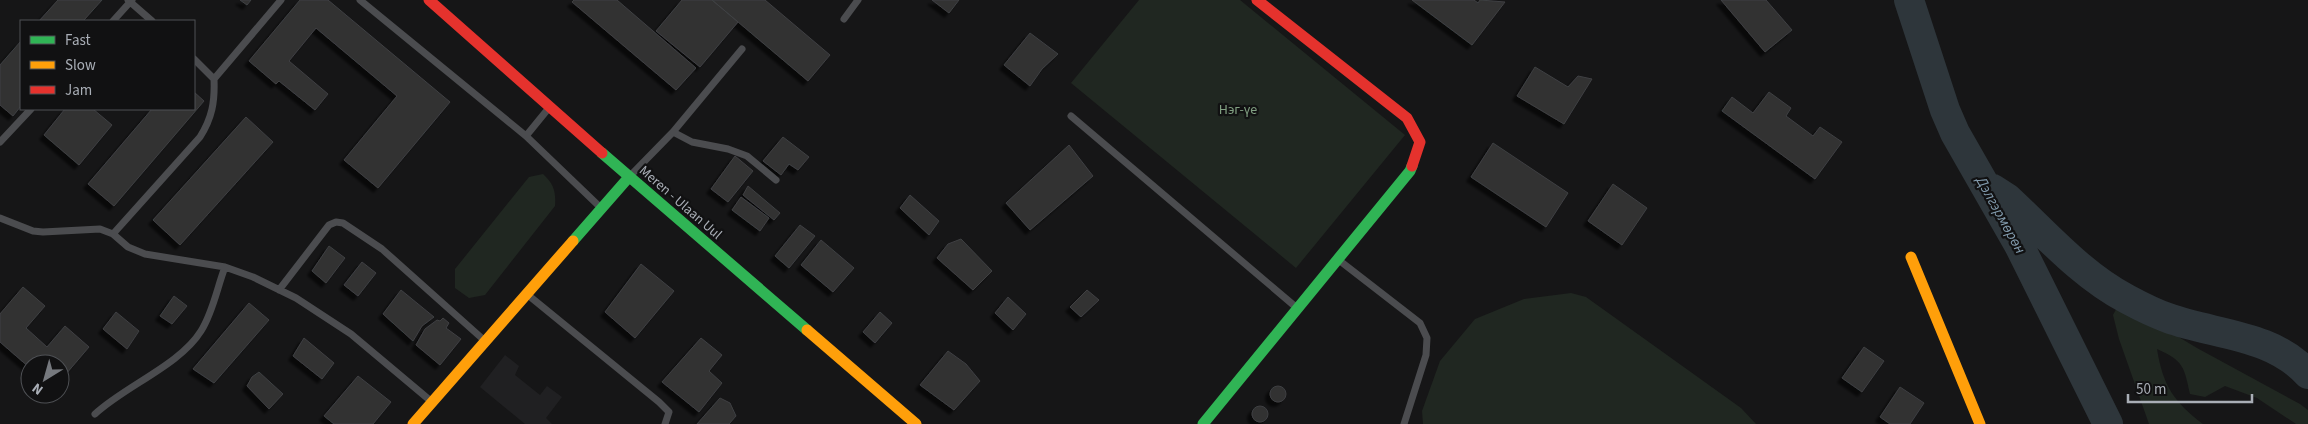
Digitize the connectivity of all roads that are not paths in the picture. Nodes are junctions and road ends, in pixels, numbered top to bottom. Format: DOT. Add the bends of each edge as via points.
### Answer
graph roads {
  1 [pos="281,0"];
  2 [pos="360,0"];
  3 [pos="429,0"];
  4 [pos="858,0"];
  5 [pos="1257,0"];
  6 [pos="130,1"];
  7 [pos="844,19"];
  8 [pos="114,20"];
  9 [pos="151,20"];
  10 [pos="742,49"];
  11 [pos="195,59"];
  12 [pos="214,79"];
  13 [pos="549,106"];
  14 [pos="30,110"];
  15 [pos="1071,116"];
  16 [pos="673,132"];
  17 [pos="526,136"];
  18 [pos="0,142"];
  19 [pos="629,177"];
  20 [pos="776,180"];
  21 [pos="601,208"];
  22 [pos="0,218"];
  23 [pos="113,234"];
  24 [pos="1911,256"];
  25 [pos="1338,259"];
  26 [pos="224,266"];
  27 [pos="279,290"];
  28 [pos="528,295"];
  29 [pos="1298,308"];
  30 [pos="485,342"];
  31 [pos="433,402"];
  32 [pos="95,414"];
  33 [pos="413,424"];
  34 [pos="665,424"];
  35 [pos="916,424"];
  36 [pos="1203,424"];
  37 [pos="1404,424"];
  38 [pos="1980,424"];
  1 -- 12 [label="lane"];
  2 -- 17 [label="lane"];
  3 -- 13 [label="street, Meren - Ulaan Uul"];
  4 -- 7 [label="lane"];
  5 -- 25 [label="street" via="1406,118 1420,142 1410,171"];
  6 -- 8 [label="lane"];
  6 -- 9 [label="lane"];
  10 -- 16 [label="lane"];
  11 -- 12 [label="lane"];
  12 -- 23 [label="lane" via="213,109 200,137"];
  13 -- 17 [label="lane"];
  13 -- 19 [label="street, Meren - Ulaan Uul"];
  14 -- 18 [label="lane"];
  15 -- 29 [label="lane"];
  16 -- 19 [label="lane"];
  16 -- 20 [label="lane" via="692,142 747,156"];
  17 -- 21 [label="lane"];
  19 -- 21 [label="street"];
  19 -- 35 [label="street, Meren - Ulaan Uul"];
  21 -- 28 [label="street"];
  22 -- 23 [label="lane" via="33,231 93,228"];
  23 -- 26 [label="lane" via="128,247 145,254"];
  24 -- 38 [label="street"];
  25 -- 29 [label="street"];
  25 -- 37 [label="lane" via="1420,323 1427,338 1426,355"];
  26 -- 27 [label="lane"];
  26 -- 32 [label="lane" via="210,313 200,333 170,361 133,384"];
  27 -- 30 [label="lane" via="329,225 343,223 382,248"];
  27 -- 31 [label="lane" via="351,334"];
  28 -- 30 [label="street"];
  28 -- 34 [label="lane" via="659,402 669,412"];
  29 -- 36 [label="street"];
  30 -- 31 [label="street"];
  31 -- 33 [label="street"];
}
